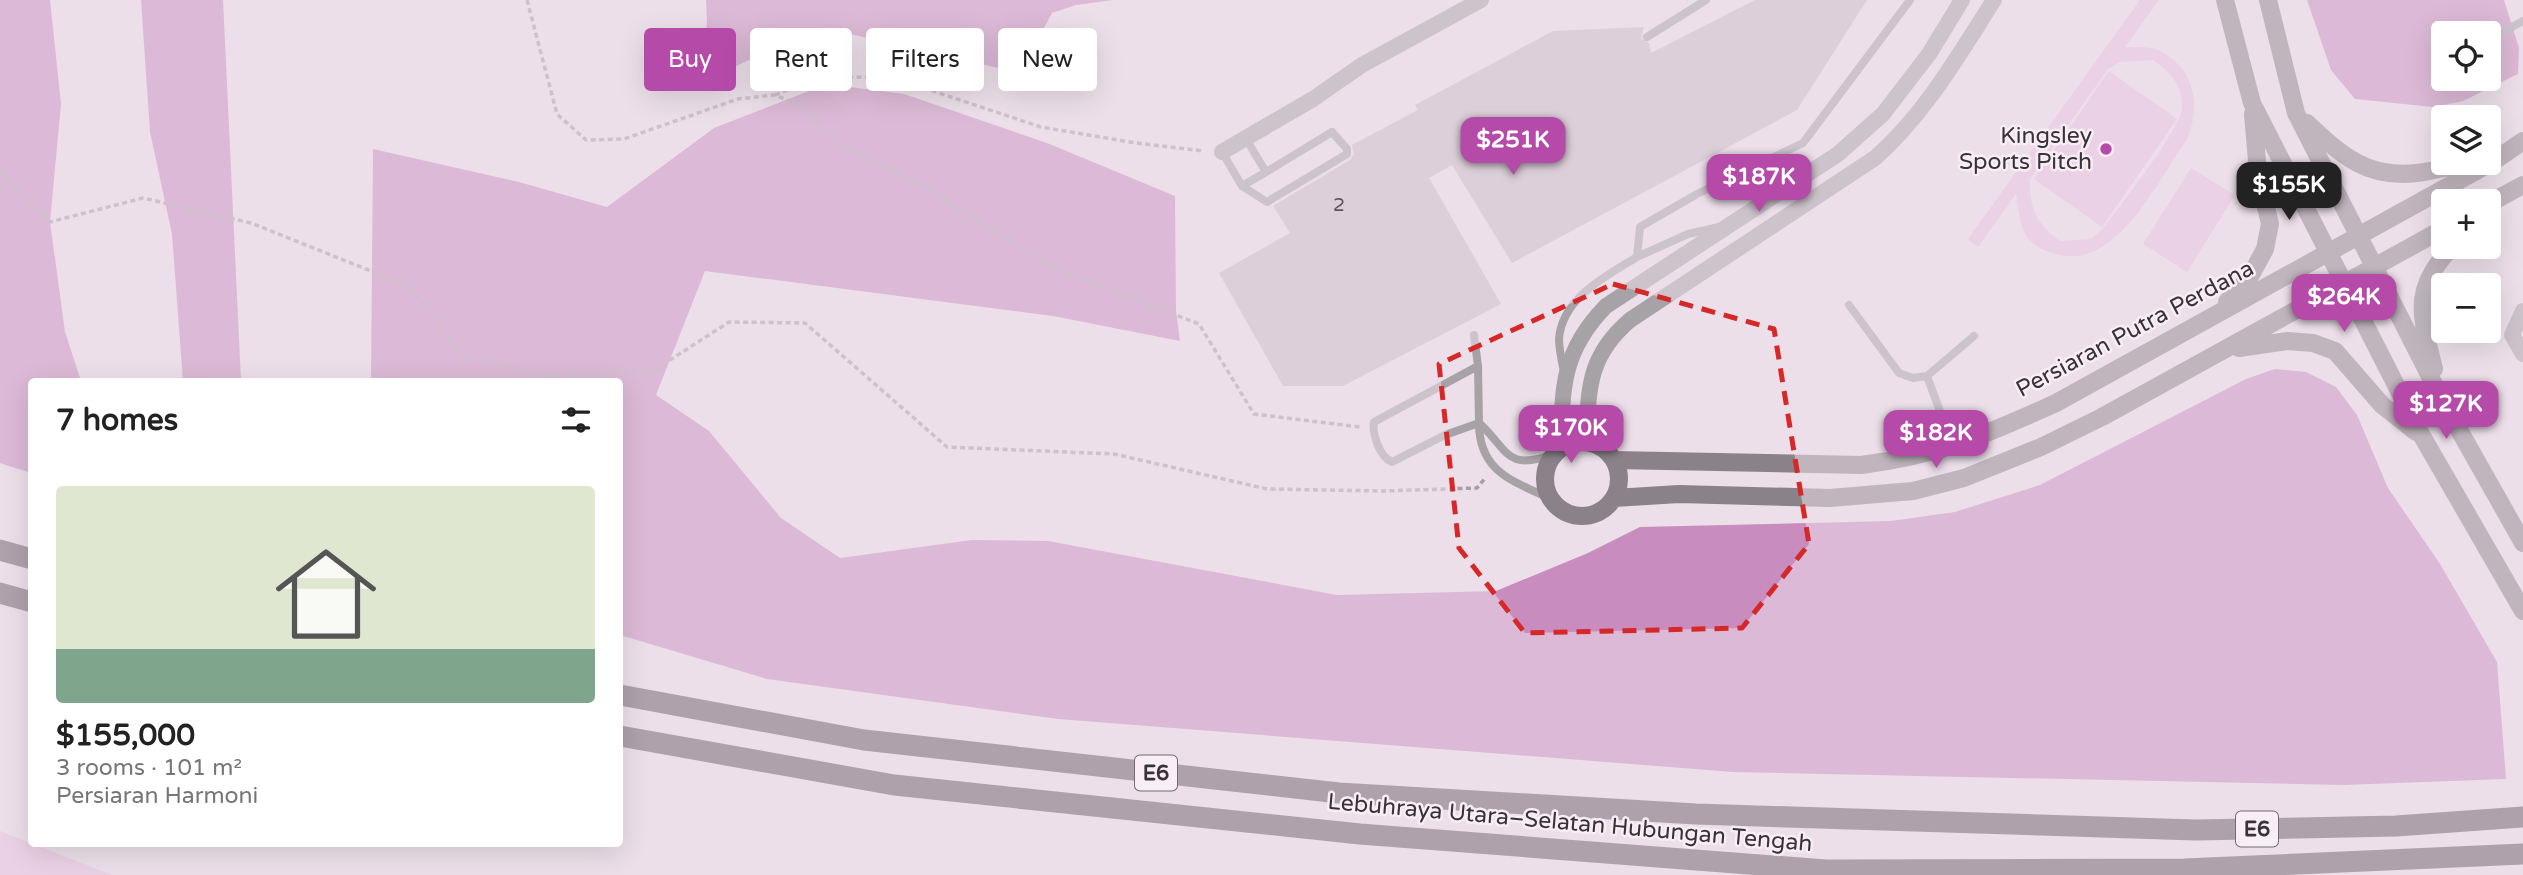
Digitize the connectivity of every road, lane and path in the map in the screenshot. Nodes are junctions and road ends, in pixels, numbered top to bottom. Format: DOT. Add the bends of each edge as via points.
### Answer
graph roads {
  1 [pos="527,0"];
  2 [pos="1480,0"];
  3 [pos="1706,0"];
  4 [pos="1910,0"];
  5 [pos="1962,0"];
  6 [pos="1994,0"];
  7 [pos="2225,0"];
  8 [pos="2269,0"];
  9 [pos="2523,21"];
  10 [pos="2501,33"];
  11 [pos="1647,37"];
  12 [pos="775,95"];
  13 [pos="2252,103"];
  14 [pos="2296,113"];
  15 [pos="1246,139"];
  16 [pos="2523,141"];
  17 [pos="1223,152"];
  18 [pos="2501,155"];
  19 [pos="2431,171"];
  20 [pos="1266,172"];
  21 [pos="0,173"];
  22 [pos="2466,175"];
  23 [pos="1242,186"];
  24 [pos="2516,189"];
  25 [pos="2501,201"];
  26 [pos="1726,225"];
  27 [pos="2359,236"];
  28 [pos="2431,236"];
  29 [pos="2328,253"];
  30 [pos="1637,257"];
  31 [pos="2440,259"];
  32 [pos="2375,267"];
  33 [pos="2344,284"];
  34 [pos="1849,305"];
  35 [pos="2523,311"];
  36 [pos="2217,314"];
  37 [pos="1474,335"];
  38 [pos="1973,336"];
  39 [pos="2225,350"];
  40 [pos="2523,354"];
  41 [pos="1478,366"];
  42 [pos="1564,375"];
  43 [pos="1927,376"];
  44 [pos="2441,398"];
  45 [pos="1479,423"];
  46 [pos="1373,429"];
  47 [pos="2421,436"];
  48 [pos="1586,441"];
  49 [pos="1953,447"];
  50 [pos="1558,450"];
  51 [pos="1615,460"];
  52 [pos="1494,467"];
  53 [pos="1614,498"];
  54 [pos="1551,499"];
  55 [pos="2523,542"];
  56 [pos="0,550"];
  57 [pos="28,558"];
  58 [pos="0,593"];
  59 [pos="28,601"];
  60 [pos="2523,611"];
  61 [pos="623,696"];
  62 [pos="623,737"];
  63 [pos="2523,817"];
  64 [pos="2523,854"];
  1 -- 12 [label="path" via="557,114 586,140 624,139 738,99"];
  2 -- 15 [label="street" via="1374,58"];
  3 -- 11 [label="lane"];
  4 -- 30 [label="lane" via="1803,143 1640,227"];
  5 -- 26 [label="street" via="1883,114 1838,154"];
  6 -- 48 [label="street" via="1923,108 1884,150 1613,334 1593,367"];
  7 -- 13 [label="main road"];
  8 -- 14 [label="main road"];
  9 -- 10 [label="lane"];
  12 -- 17 [label="path" via="816,78 863,77 918,86 1041,127"];
  12 -- 46 [label="path" via="799,105 838,144 940,196 1048,265 1199,324 1254,414"];
  13 -- 29 [label="main road"];
  13 -- 36 [label="main road" via="2258,173 2270,224 2265,249 2251,275"];
  14 -- 19 [label="main road" via="2339,153 2369,169 2389,175"];
  14 -- 27 [label="main road"];
  15 -- 17 [label="street"];
  15 -- 20 [label="lane"];
  16 -- 18 [label="main road, Persiaran Putra Perdana"];
  17 -- 23 [label="lane"];
  20 -- 23 [label="lane"];
  20 -- 23 [label="lane" via="1332,132 1347,149 1347,154 1267,202"];
  21 -- 52 [label="path" via="50,222 143,198 251,223 411,287 463,357 547,375 653,371 730,322 805,323 947,447 1114,454 1267,489 1477,488"];
  22 -- 27 [label="main road, Persiaran Putra Perdana"];
  24 -- 25 [label="main road"];
  26 -- 30 [label="lane" via="1688,234"];
  26 -- 42 [label="street" via="1606,306 1587,326"];
  27 -- 29 [label="main road, Persiaran Putra Perdana"];
  27 -- 32 [label="main road"];
  28 -- 32 [label="main road"];
  29 -- 33 [label="main road"];
  29 -- 36 [label="main road, Persiaran Putra Perdana"];
  30 -- 42 [label="lane" via="1572,304 1559,339"];
  31 -- 44 [label="main road" via="2424,285 2420,308"];
  32 -- 33 [label="main road"];
  32 -- 44 [label="main road"];
  33 -- 39 [label="main road"];
  33 -- 47 [label="main road"];
  34 -- 43 [label="lane" via="1899,373"];
  35 -- 40 [label="street" via="2512,335"];
  36 -- 49 [label="main road, Persiaran Putra Perdana" via="2056,402"];
  37 -- 41 [label="lane"];
  38 -- 43 [label="lane"];
  39 -- 47 [label="main road" via="2288,341 2313,342 2335,351 2382,405"];
  39 -- 53 [label="main road" via="2041,447 1964,478 1913,491 1830,498 1679,494"];
  41 -- 45 [label="lane"];
  41 -- 46 [label="lane" via="1380,417"];
  42 -- 50 [label="street"];
  43 -- 49 [label="lane"];
  44 -- 55 [label="main road"];
  45 -- 46 [label="lane" via="1392,461 1383,456"];
  45 -- 50 [label="lane" via="1511,458 1535,461"];
  45 -- 52 [label="lane" via="1479,436"];
  47 -- 60 [label="main road"];
  48 -- 50 [label="main road"];
  48 -- 51 [label="main road" via="1597,444"];
  49 -- 51 [label="main road, Persiaran Putra Perdana" via="1861,465"];
  50 -- 54 [label="main road" via="1545,480"];
  51 -- 53 [label="main road" via="1620,479"];
  52 -- 54 [label="lane"];
  53 -- 54 [label="main road" via="1595,514 1582,517 1559,508"];
  56 -- 57 [label="highway"];
  58 -- 59 [label="highway"];
  61 -- 63 [label="highway, Lebuhraya Utara–Selatan Hubungan Tengah / E6" via="864,740 1312,790 1696,814 2195,830 2396,826"];
  62 -- 64 [label="highway, Lebuhraya Utara–Selatan Hubungan Tengah / E6" via="894,785 1360,834 1695,862 1826,870 1989,871 2225,867"];
}
